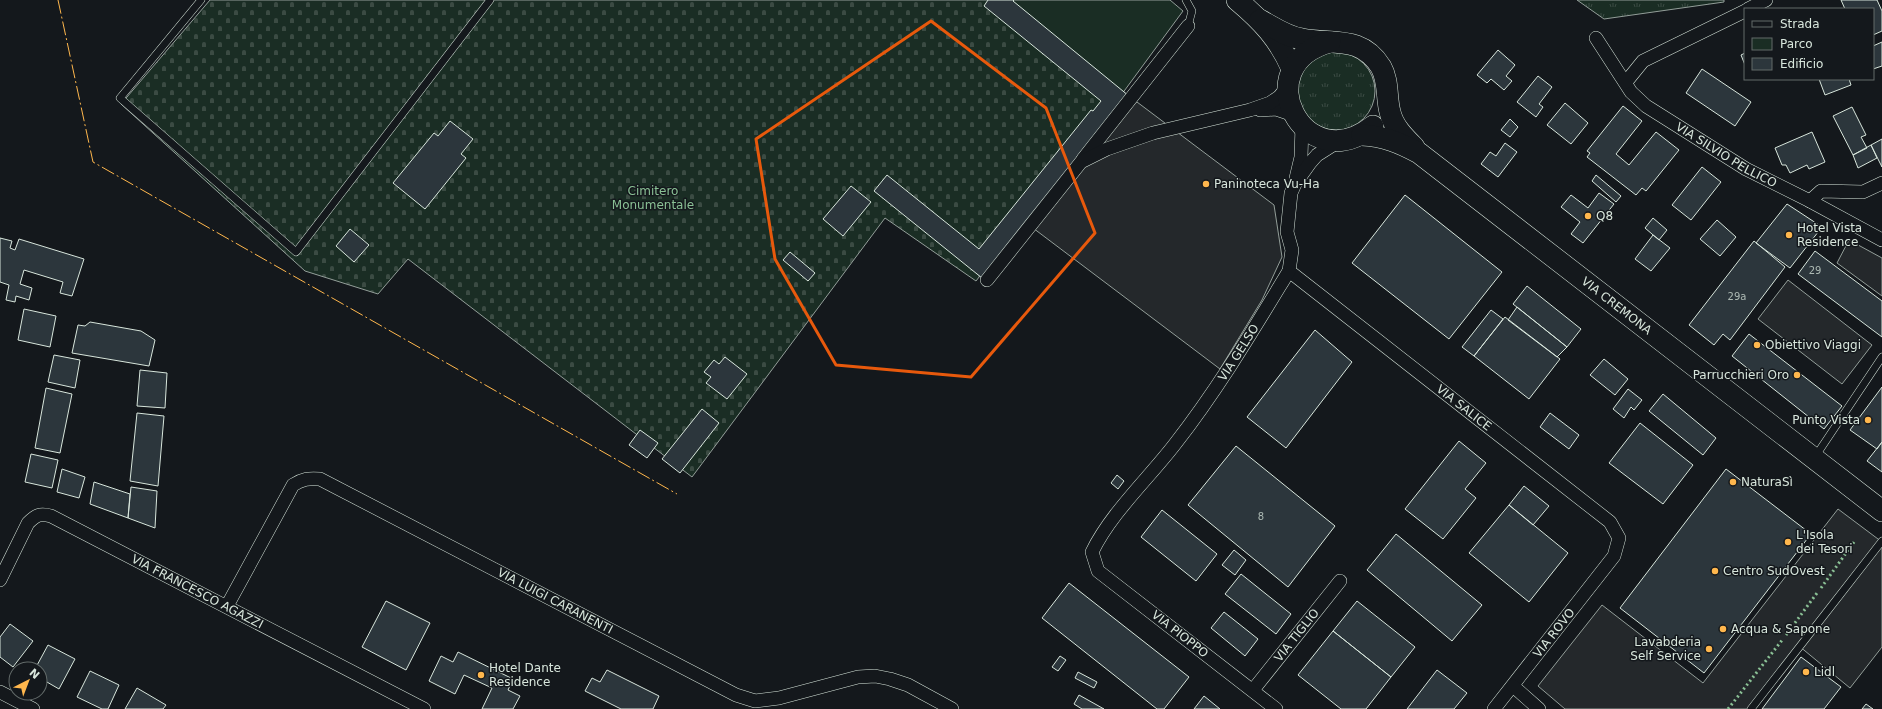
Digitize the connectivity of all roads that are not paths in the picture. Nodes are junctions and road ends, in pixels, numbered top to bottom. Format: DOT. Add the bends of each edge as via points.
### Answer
graph roads {
  1 [pos="201,0"];
  2 [pos="490,0"];
  3 [pos="1186,0"];
  4 [pos="1237,0"];
  5 [pos="1766,0"];
  6 [pos="1750,8"];
  7 [pos="1744,10"];
  8 [pos="1260,20"];
  9 [pos="1188,26"];
  10 [pos="1596,38"];
  11 [pos="1332,42"];
  12 [pos="1290,77"];
  13 [pos="1626,82"];
  14 [pos="1387,97"];
  15 [pos="1250,110"];
  16 [pos="1298,120"];
  17 [pos="1362,135"];
  18 [pos="1339,141"];
  19 [pos="1419,154"];
  20 [pos="1081,162"];
  21 [pos="1882,183"];
  22 [pos="1295,184"];
  23 [pos="1810,201"];
  24 [pos="1882,240"];
  25 [pos="1289,271"];
  26 [pos="987,280"];
  27 [pos="1882,357"];
  28 [pos="1814,458"];
  29 [pos="1882,510"];
  30 [pos="1882,541"];
  31 [pos="1092,552"];
  32 [pos="1614,556"];
  33 [pos="0,580"];
  34 [pos="1340,581"];
  35 [pos="227,606"];
  36 [pos="1513,686"];
  37 [pos="1253,690"];
  38 [pos="0,692"];
  39 [pos="778,704"];
  40 [pos="33,709"];
  41 [pos="424,709"];
  42 [pos="952,709"];
  43 [pos="1276,709"];
  44 [pos="1494,709"];
  45 [pos="1539,709"];
  46 [pos="1751,709"];
  1 -- 2 [label="lane" via="120,98 296,252"];
  3 -- 9 [label="lane" via="1192,10"];
  4 -- 8 [label="main road, VIA CREMONA"];
  5 -- 6 [label="street"];
  7 -- 13 [label="street" via="1643,61"];
  8 -- 11 [label="main road, VIA CREMONA" via="1300,39"];
  8 -- 12 [label="main road, VIA CREMONA" via="1281,46"];
  9 -- 20 [label="street"];
  10 -- 13 [label="street, VIA SILVIO PELLICO"];
  11 -- 12 [label="main road, VIA CREMONA" via="1316,46 1307,52"];
  11 -- 14 [label="main road, VIA CREMONA" via="1347,42 1361,47 1373,56 1382,68 1387,82"];
  12 -- 15 [label="street" via="1279,97"];
  12 -- 16 [label="main road, VIA CREMONA" via="1290,106"];
  13 -- 23 [label="street, VIA SILVIO PELLICO" via="1631,92 1646,106 1746,169"];
  14 -- 17 [label="main road, VIA CREMONA" via="1383,112 1374,125"];
  14 -- 19 [label="main road, VIA CREMONA" via="1396,126"];
  15 -- 16 [label="street" via="1276,109"];
  15 -- 20 [label="street" via="1154,133 1107,148"];
  16 -- 18 [label="main road, VIA CREMONA" via="1313,135"];
  16 -- 22 [label="street" via="1301,157"];
  17 -- 18 [label="main road, VIA CREMONA"];
  17 -- 19 [label="main road, VIA CREMONA" via="1388,138"];
  18 -- 22 [label="street, VIA GELSO" via="1317,155"];
  19 -- 28 [label="main road, VIA CREMONA"];
  20 -- 26 [label="street"];
  21 -- 23 [label="street" via="1863,192 1821,191"];
  22 -- 25 [label="street, VIA GELSO" via="1287,219 1287,232 1292,250"];
  23 -- 24 [label="street, VIA SILVIO PELLICO"];
  25 -- 31 [label="street, VIA GELSO" via="1217,388 1101,534"];
  25 -- 32 [label="street, VIA SALICE" via="1610,522 1619,538"];
  27 -- 28 [label="lane"];
  28 -- 29 [label="main road, VIA CREMONA"];
  30 -- 46 [label="lane"];
  31 -- 37 [label="street, VIA PIOPPO" via="1098,571"];
  32 -- 36 [label="street, VIA ROVO"];
  33 -- 35 [label="street, VIA FRANCESCO AGAZZI" via="28,523 34,516 42,514 51,516 138,563"];
  34 -- 37 [label="street, VIA TIGLIO"];
  35 -- 39 [label="street, VIA LUIGI CARANENTI" via="293,485 300,480 320,479 736,695"];
  35 -- 41 [label="street, VIA FRANCESCO AGAZZI"];
  36 -- 44 [label="street, VIA ROVO"];
  36 -- 45 [label="street"];
  37 -- 43 [label="street, VIA PIOPPO"];
  38 -- 40 [label="street"];
  39 -- 42 [label="street, VIA LUIGI CARANENTI" via="858,677 875,676 908,686"];
}
